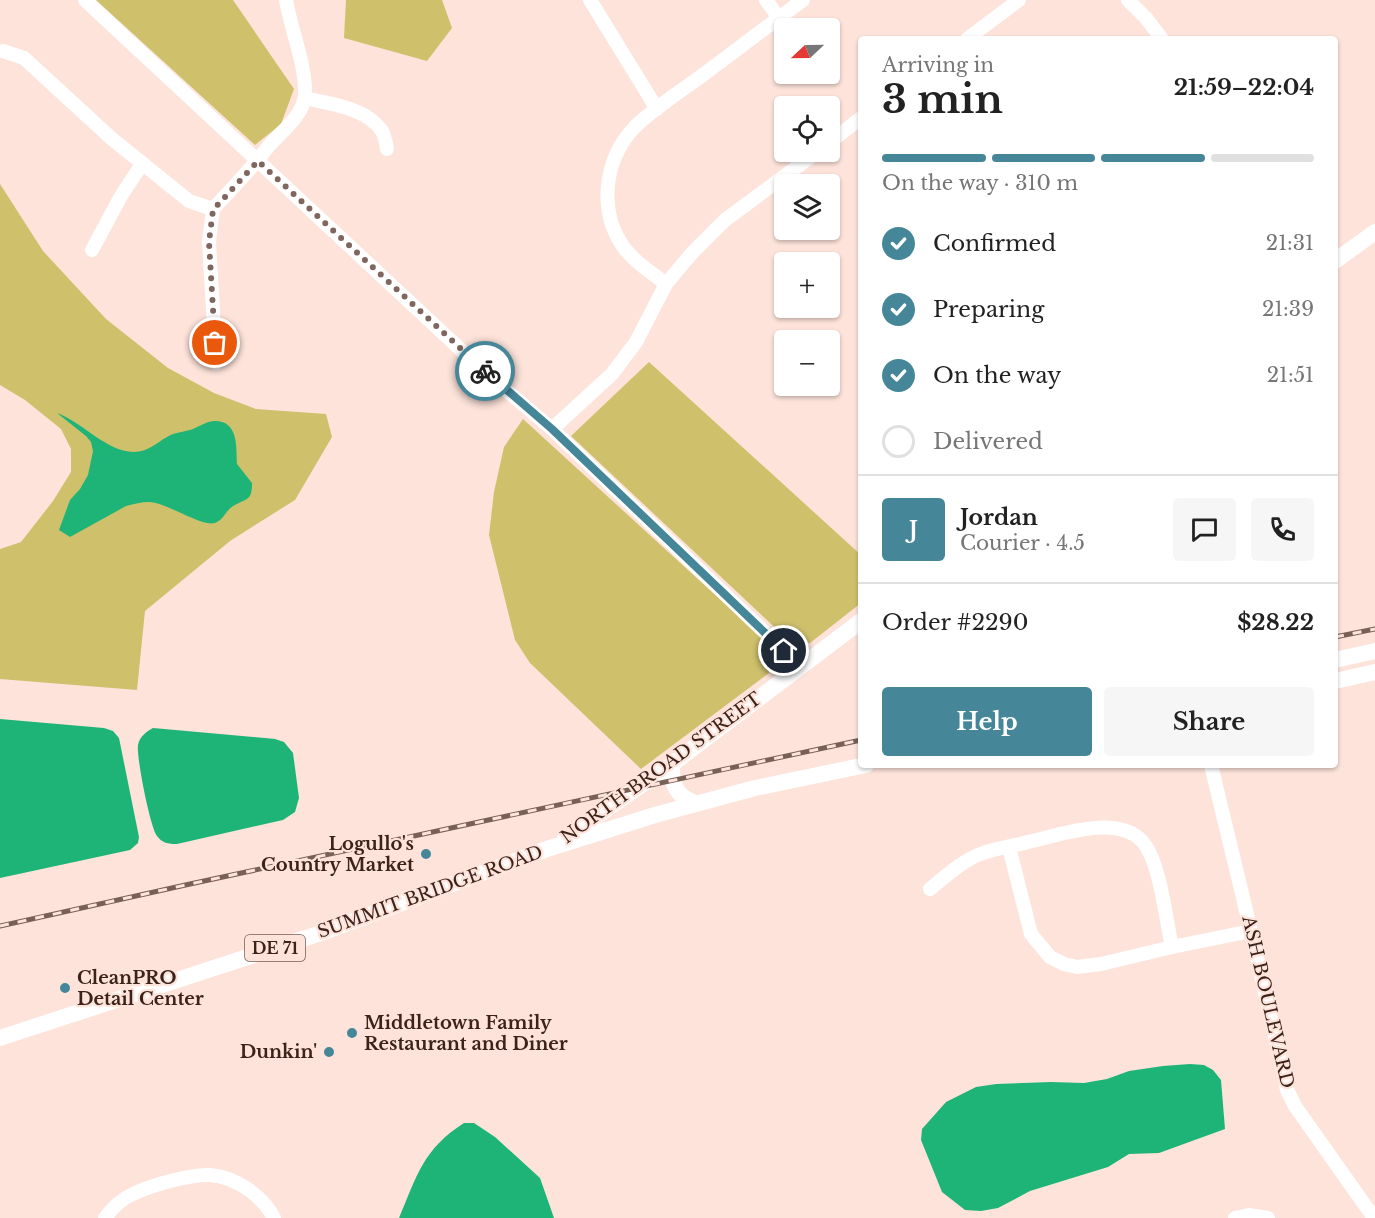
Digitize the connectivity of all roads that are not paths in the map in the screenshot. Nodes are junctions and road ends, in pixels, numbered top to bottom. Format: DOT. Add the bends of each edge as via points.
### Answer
graph roads {
  1 [pos="85,0"];
  2 [pos="286,0"];
  3 [pos="590,0"];
  4 [pos="766,0"];
  5 [pos="803,0"];
  6 [pos="1019,0"];
  7 [pos="1128,0"];
  8 [pos="779,18"];
  9 [pos="774,22"];
  10 [pos="971,36"];
  11 [pos="1160,36"];
  12 [pos="3,51"];
  13 [pos="305,98"];
  14 [pos="657,109"];
  15 [pos="858,120"];
  16 [pos="840,134"];
  17 [pos="387,149"];
  18 [pos="258,161"];
  19 [pos="803,162"];
  20 [pos="142,164"];
  21 [pos="213,210"];
  22 [pos="1375,232"];
  23 [pos="92,250"];
  24 [pos="1338,259"];
  25 [pos="666,284"];
  26 [pos="216,363"];
  27 [pos="552,429"];
  28 [pos="858,623"];
  29 [pos="1375,651"];
  30 [pos="1338,659"];
  31 [pos="801,667"];
  32 [pos="1375,672"];
  33 [pos="1338,680"];
  34 [pos="667,767"];
  35 [pos="858,767"];
  36 [pos="1212,768"];
  37 [pos="696,803"];
  38 [pos="675,809"];
  39 [pos="1009,847"];
  40 [pos="547,849"];
  41 [pos="930,889"];
  42 [pos="1251,932"];
  43 [pos="1172,947"];
  44 [pos="0,1038"];
  45 [pos="105,1218"];
  46 [pos="274,1218"];
  47 [pos="1235,1218"];
  48 [pos="1268,1218"];
  49 [pos="1374,1218"];
  1 -- 18 [label="street"];
  2 -- 13 [label="street"];
  3 -- 14 [label="street"];
  4 -- 8 [label="street"];
  5 -- 8 [label="street"];
  6 -- 10 [label="street"];
  7 -- 11 [label="street"];
  9 -- 14 [label="street"];
  12 -- 20 [label="street" via="24,58"];
  13 -- 17 [label="street" via="349,108 368,118 382,131"];
  13 -- 18 [label="street" via="290,126"];
  14 -- 25 [label="street" via="632,130 621,146 606,193 610,221 622,245"];
  15 -- 16 [label="street"];
  18 -- 21 [label="street"];
  18 -- 27 [label="street"];
  19 -- 25 [label="street" via="725,220"];
  20 -- 21 [label="street" via="189,201"];
  20 -- 23 [label="street"];
  21 -- 26 [label="street" via="209,242"];
  22 -- 24 [label="main road"];
  25 -- 27 [label="street" via="636,342 612,374"];
  27 -- 31 [label="street"];
  28 -- 31 [label="main road, NORTH BROAD STREET / DE 71"];
  29 -- 30 [label="main road"];
  31 -- 34 [label="main road, NORTH BROAD STREET / DE 71"];
  32 -- 33 [label="main road"];
  34 -- 37 [label="main road" via="676,790"];
  34 -- 38 [label="main road" via="666,791"];
  34 -- 40 [label="main road, NORTH BROAD STREET / DE 71"];
  35 -- 37 [label="main road, SUMMIT BRIDGE ROAD"];
  36 -- 42 [label="street, ASH BOULEVARD"];
  37 -- 38 [label="main road, SUMMIT BRIDGE ROAD"];
  38 -- 40 [label="main road, SUMMIT BRIDGE ROAD"];
  39 -- 41 [label="street" via="983,853 960,865"];
  39 -- 43 [label="street" via="1031,934 1050,957 1077,967"];
  39 -- 43 [label="street" via="1088,828 1134,833 1145,844 1156,866"];
  40 -- 44 [label="main road, SUMMIT BRIDGE ROAD / DE 71" via="318,934"];
  42 -- 43 [label="street"];
  42 -- 49 [label="street, ASH BOULEVARD" via="1287,1090"];
  45 -- 46 [label="street" via="132,1194 210,1175 235,1181 256,1196"];
  47 -- 48 [label="street"];
}
